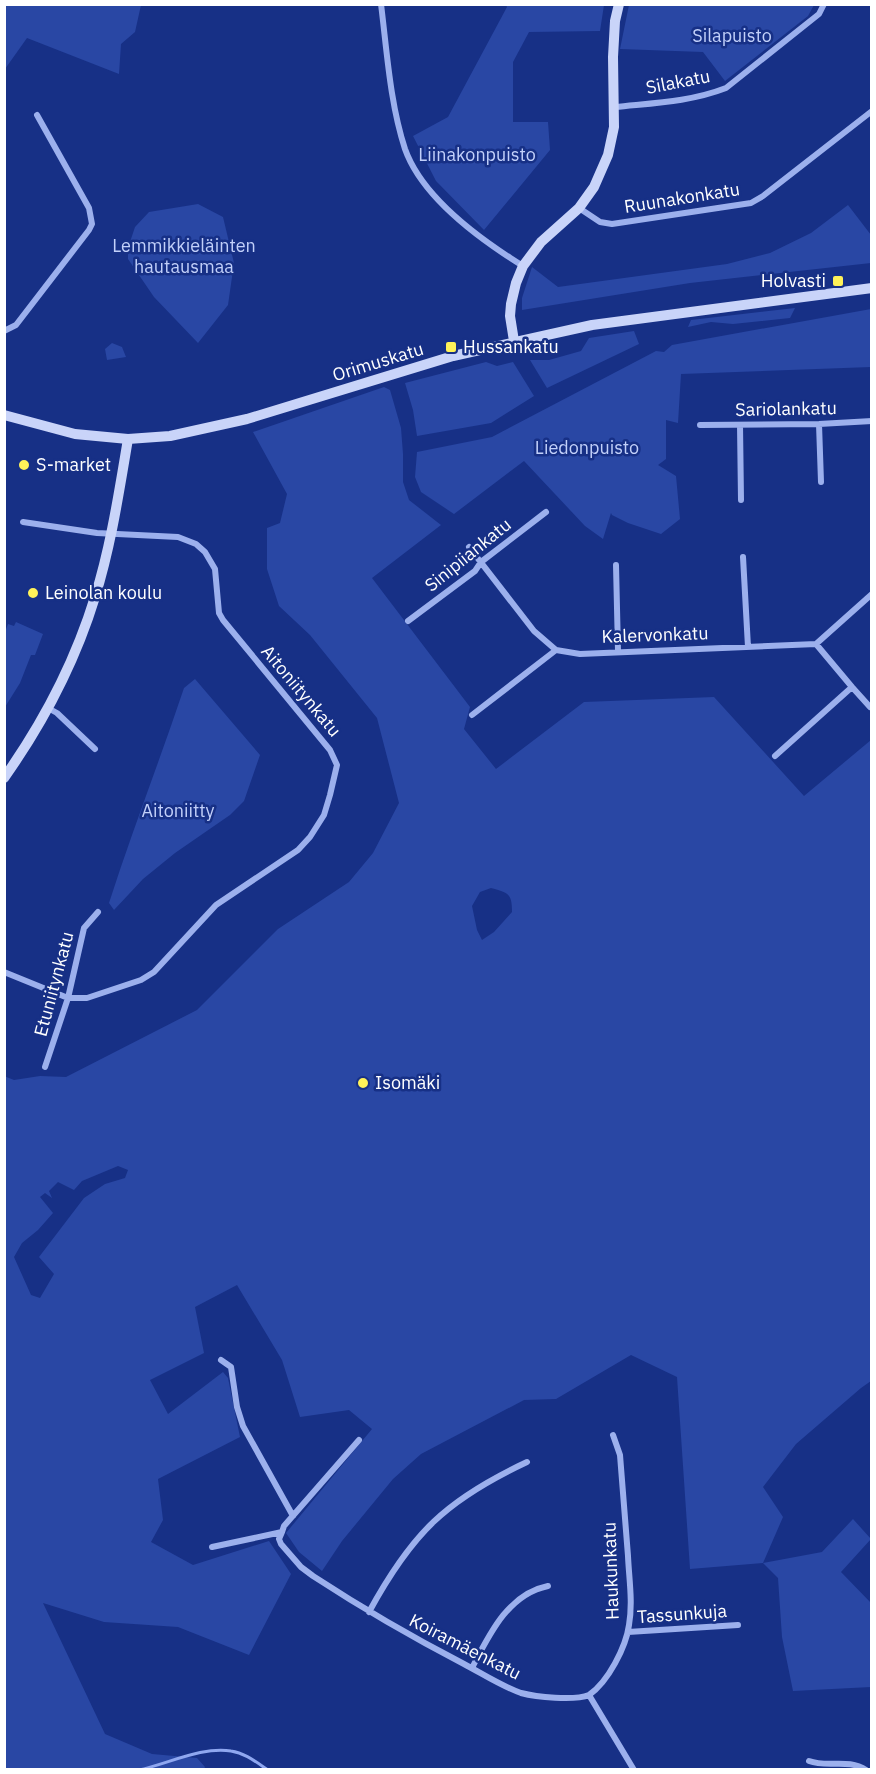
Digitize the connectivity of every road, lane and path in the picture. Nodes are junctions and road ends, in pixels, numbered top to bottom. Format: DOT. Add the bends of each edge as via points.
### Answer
graph roads {
  1 [pos="381,4"];
  2 [pos="619,4"];
  3 [pos="824,4"];
  4 [pos="615,107"];
  5 [pos="872,111"];
  6 [pos="37,114"];
  7 [pos="579,208"];
  8 [pos="523,266"];
  9 [pos="872,288"];
  10 [pos="4,332"];
  11 [pos="514,341"];
  12 [pos="4,415"];
  13 [pos="872,421"];
  14 [pos="819,424"];
  15 [pos="700,425"];
  16 [pos="740,425"];
  17 [pos="128,439"];
  18 [pos="821,482"];
  19 [pos="741,500"];
  20 [pos="546,513"];
  21 [pos="23,522"];
  22 [pos="111,534"];
  23 [pos="469,548"];
  24 [pos="743,557"];
  25 [pos="481,562"];
  26 [pos="616,565"];
  27 [pos="872,594"];
  28 [pos="408,621"];
  29 [pos="816,644"];
  30 [pos="747,646"];
  31 [pos="556,650"];
  32 [pos="618,651"];
  33 [pos="852,687"];
  34 [pos="870,707"];
  35 [pos="48,708"];
  36 [pos="472,715"];
  37 [pos="95,749"];
  38 [pos="775,756"];
  39 [pos="4,778"];
  40 [pos="98,912"];
  41 [pos="4,972"];
  42 [pos="68,998"];
  43 [pos="45,1067"];
  44 [pos="221,1360"];
  45 [pos="613,1435"];
  46 [pos="359,1440"];
  47 [pos="527,1462"];
  48 [pos="293,1516"];
  49 [pos="282,1532"];
  50 [pos="212,1547"];
  51 [pos="548,1586"];
  52 [pos="369,1612"];
  53 [pos="738,1625"];
  54 [pos="628,1632"];
  55 [pos="472,1668"];
  56 [pos="589,1695"];
  57 [pos="809,1761"];
  58 [pos="634,1770"];
  59 [pos="866,1770"];
  1 -- 8 [label="street" via="394,104 406,150 424,184 479,237"];
  2 -- 4 [label="main road" via="613,57"];
  3 -- 4 [label="street, Silakatu" via="819,14 726,88 677,100"];
  4 -- 7 [label="main road" via="608,155 594,187"];
  5 -- 7 [label="street, Ruunakonkatu" via="751,203 612,224 600,222"];
  6 -- 10 [label="street" via="89,208 92,224 16,325"];
  7 -- 8 [label="main road" via="541,242"];
  8 -- 11 [label="main road" via="511,304"];
  9 -- 11 [label="main road, Orimuskatu" via="592,325"];
  11 -- 17 [label="main road, Orimuskatu" via="247,419 170,436"];
  12 -- 17 [label="main road, Orimuskatu" via="75,434"];
  13 -- 14 [label="street, Sariolankatu"];
  14 -- 16 [label="street, Sariolankatu"];
  14 -- 18 [label="street"];
  15 -- 16 [label="street, Sariolankatu"];
  16 -- 19 [label="street"];
  17 -- 22 [label="main road"];
  20 -- 25 [label="street, Sinipiiankatu"];
  21 -- 22 [label="street"];
  22 -- 35 [label="main road" via="84,626"];
  22 -- 42 [label="street, Aitoniitynkatu" via="178,537 205,552 215,569 219,614 330,750 337,765 324,815 298,849 216,905 148,976 87,998"];
  23 -- 25 [label="street"];
  24 -- 30 [label="street"];
  25 -- 28 [label="street, Sinipiiankatu"];
  25 -- 31 [label="street" via="534,631"];
  26 -- 32 [label="street"];
  27 -- 29 [label="street"];
  29 -- 30 [label="street, Kalervonkatu"];
  29 -- 33 [label="street"];
  30 -- 32 [label="street, Kalervonkatu"];
  31 -- 32 [label="street, Kalervonkatu" via="580,654"];
  31 -- 36 [label="street"];
  33 -- 34 [label="street"];
  33 -- 38 [label="street"];
  35 -- 37 [label="street"];
  35 -- 39 [label="main road"];
  40 -- 42 [label="street, Etuniitynkatu" via="84,928"];
  41 -- 42 [label="street, Aitoniitynkatu"];
  42 -- 43 [label="street, Etuniitynkatu"];
  44 -- 48 [label="street" via="231,1367 243,1426"];
  45 -- 54 [label="street, Haukunkatu" via="620,1455 631,1606"];
  46 -- 48 [label="street"];
  47 -- 52 [label="street" via="472,1491 441,1514 401,1557"];
  48 -- 49 [label="street"];
  49 -- 50 [label="street"];
  49 -- 52 [label="street, Koiramäenkatu" via="281,1544 301,1566"];
  51 -- 55 [label="street" via="510,1607"];
  52 -- 55 [label="street, Koiramäenkatu"];
  53 -- 54 [label="street, Tassunkuja"];
  54 -- 56 [label="street, Haukunkatu" via="609,1672"];
  55 -- 56 [label="street, Koiramäenkatu" via="523,1694 573,1698"];
  56 -- 58 [label="street"];
  57 -- 59 [label="street" via="849,1763"];
}
